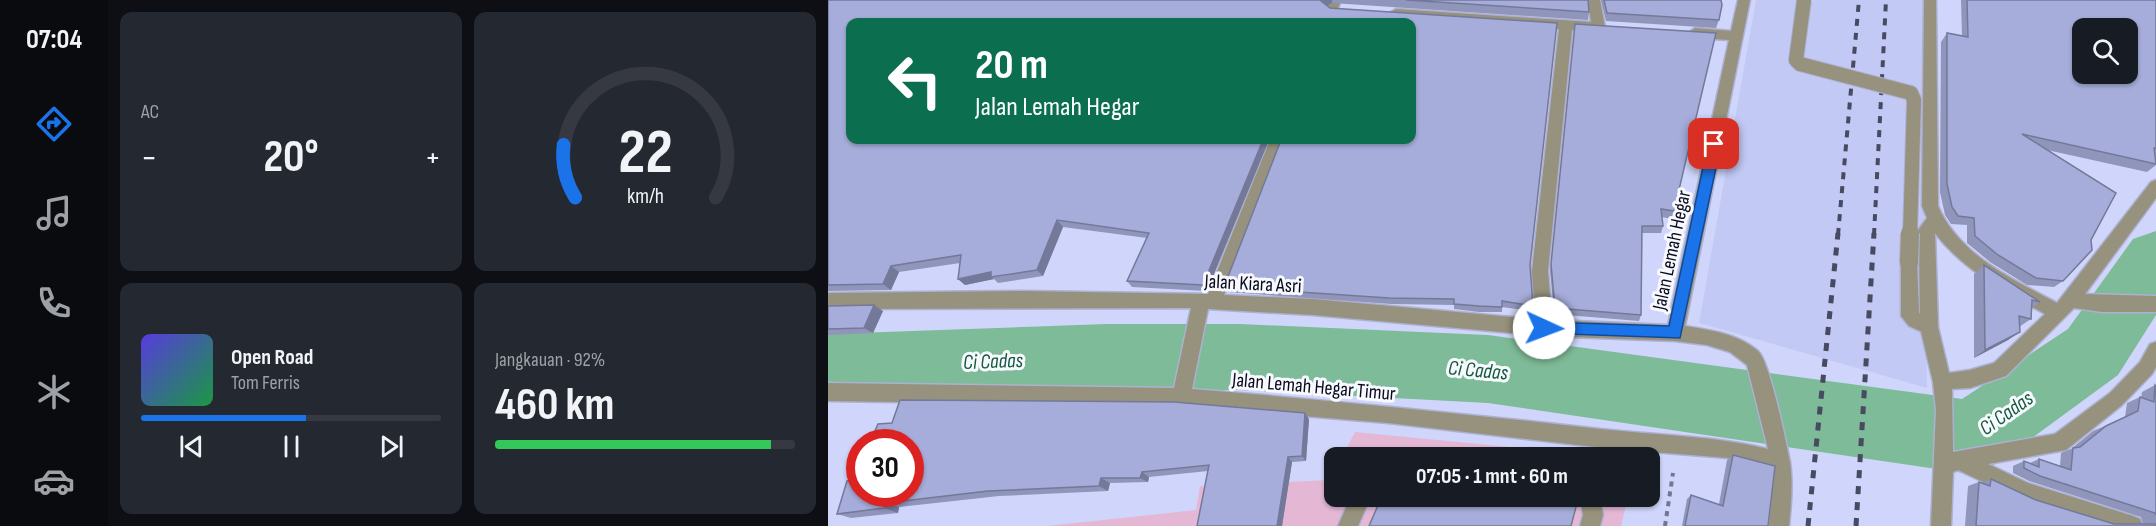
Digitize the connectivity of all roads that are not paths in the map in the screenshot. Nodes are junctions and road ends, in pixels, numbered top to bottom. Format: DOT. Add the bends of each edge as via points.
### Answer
graph roads {
  1 [pos="1594,0"];
  2 [pos="1744,0"];
  3 [pos="1804,0"];
  4 [pos="1930,0"];
  5 [pos="1380,12"];
  6 [pos="1566,25"];
  7 [pos="1682,32"];
  8 [pos="1736,36"];
  9 [pos="1275,144"];
  10 [pos="2156,186"];
  11 [pos="1934,222"];
  12 [pos="828,301"];
  13 [pos="1207,302"];
  14 [pos="2156,304"];
  15 [pos="2065,306"];
  16 [pos="1929,327"];
  17 [pos="1544,328"];
  18 [pos="1675,333"];
  19 [pos="2156,350"];
  20 [pos="1942,382"];
  21 [pos="828,392"];
  22 [pos="1182,393"];
  23 [pos="1779,454"];
  24 [pos="1947,462"];
  25 [pos="1356,507"];
  26 [pos="1592,507"];
  27 [pos="1348,526"];
  28 [pos="1590,526"];
  29 [pos="1779,526"];
  30 [pos="1941,526"];
  31 [pos="2133,526"];
  1 -- 6 [label="street" via="1603,27"];
  2 -- 8 [label="street, Jalan Lemah Hegar"];
  3 -- 16 [label="street, bridge" via="1796,60 1800,64 1903,90 1911,93 1914,100 1910,316"];
  4 -- 11 [label="street" via="1930,206"];
  5 -- 6 [label="street"];
  6 -- 17 [label="street" via="1540,270"];
  7 -- 8 [label="street"];
  8 -- 18 [label="street, Jalan Lemah Hegar"];
  9 -- 13 [label="street"];
  10 -- 15 [label="street"];
  11 -- 15 [label="street" via="1988,272"];
  11 -- 16 [label="street" via="1927,229"];
  12 -- 13 [label="street, Jalan Kiara Asri"];
  13 -- 17 [label="street, Jalan Kiara Asri" via="1313,307"];
  13 -- 22 [label="street" via="1194,324"];
  14 -- 15 [label="street"];
  15 -- 20 [label="street" via="2000,370"];
  16 -- 20 [label="street"];
  17 -- 18 [label="street, Jalan Kiara Asri"];
  18 -- 23 [label="street, Jalan Kiara Asri" via="1735,345 1754,359"];
  19 -- 24 [label="street" via="2146,368 2116,399 2059,443"];
  20 -- 24 [label="street"];
  21 -- 22 [label="street, Jalan Lemah Hegar Timur"];
  22 -- 23 [label="street, Jalan Lemah Hegar Timur"];
  23 -- 29 [label="street"];
  24 -- 30 [label="street"];
  24 -- 31 [label="street"];
  25 -- 27 [label="street"];
  26 -- 28 [label="street"];
}
